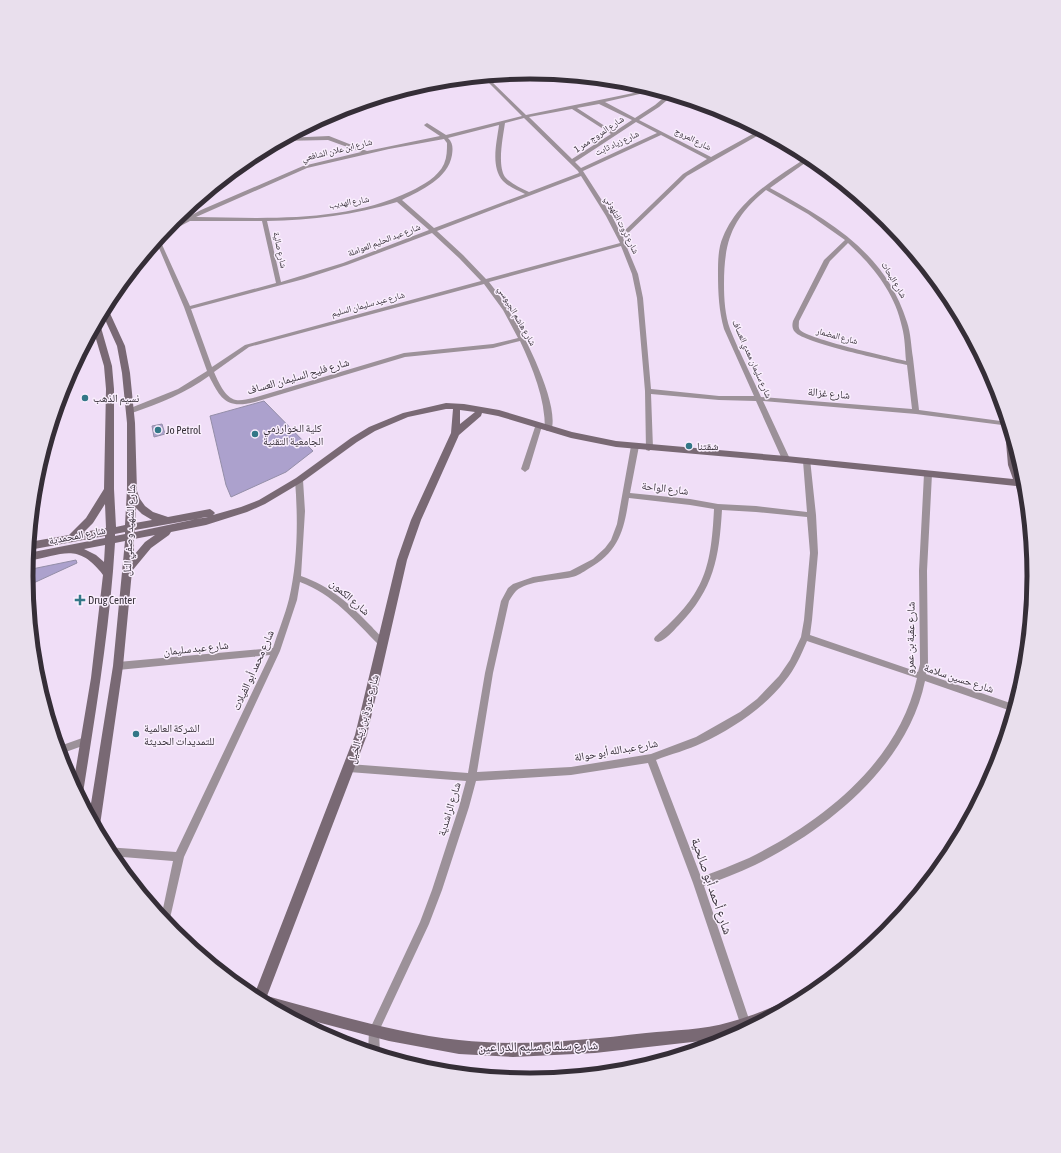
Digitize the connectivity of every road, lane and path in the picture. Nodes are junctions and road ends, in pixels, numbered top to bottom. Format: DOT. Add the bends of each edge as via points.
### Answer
graph roads {
  1 [pos="489,81"];
  2 [pos="644,93"];
  3 [pos="666,98"];
  4 [pos="600,102"];
  5 [pos="574,108"];
  6 [pos="527,116"];
  7 [pos="635,120"];
  8 [pos="502,123"];
  9 [pos="427,125"];
  10 [pos="661,133"];
  11 [pos="614,134"];
  12 [pos="757,134"];
  13 [pos="445,136"];
  14 [pos="293,140"];
  15 [pos="365,152"];
  16 [pos="711,158"];
  17 [pos="804,161"];
  18 [pos="572,162"];
  19 [pos="581,172"];
  20 [pos="766,188"];
  21 [pos="529,194"];
  22 [pos="399,200"];
  23 [pos="188,219"];
  24 [pos="264,219"];
  25 [pos="181,223"];
  26 [pos="433,231"];
  27 [pos="849,239"];
  28 [pos="622,241"];
  29 [pos="160,244"];
  30 [pos="484,281"];
  31 [pos="279,284"];
  32 [pos="188,308"];
  33 [pos="107,316"];
  34 [pos="98,331"];
  35 [pos="521,339"];
  36 [pos="910,364"];
  37 [pos="211,371"];
  38 [pos="648,391"];
  39 [pos="759,399"];
  40 [pos="437,408"];
  41 [pos="130,411"];
  42 [pos="456,411"];
  43 [pos="916,412"];
  44 [pos="478,414"];
  45 [pos="520,420"];
  46 [pos="1003,421"];
  47 [pos="538,426"];
  48 [pos="549,429"];
  49 [pos="455,433"];
  50 [pos="635,446"];
  51 [pos="649,448"];
  52 [pos="1011,448"];
  53 [pos="786,459"];
  54 [pos="807,461"];
  55 [pos="526,469"];
  56 [pos="1016,471"];
  57 [pos="928,474"];
  58 [pos="299,480"];
  59 [pos="1019,484"];
  60 [pos="109,489"];
  61 [pos="132,489"];
  62 [pos="627,495"];
  63 [pos="718,508"];
  64 [pos="812,515"];
  65 [pos="173,524"];
  66 [pos="130,533"];
  67 [pos="110,536"];
  68 [pos="69,543"];
  69 [pos="34,546"];
  70 [pos="34,555"];
  71 [pos="127,571"];
  72 [pos="108,574"];
  73 [pos="296,578"];
  74 [pos="516,586"];
  75 [pos="805,637"];
  76 [pos="658,639"];
  77 [pos="382,643"];
  78 [pos="276,651"];
  79 [pos="118,666"];
  80 [pos="923,678"];
  81 [pos="1011,707"];
  82 [pos="85,741"];
  83 [pos="64,748"];
  84 [pos="651,758"];
  85 [pos="349,768"];
  86 [pos="472,777"];
  87 [pos="78,784"];
  88 [pos="95,817"];
  89 [pos="116,852"];
  90 [pos="179,857"];
  91 [pos="698,883"];
  92 [pos="167,916"];
  93 [pos="261,994"];
  94 [pos="280,1006"];
  95 [pos="745,1025"];
  96 [pos="739,1028"];
  97 [pos="374,1031"];
  98 [pos="374,1049"];
  1 -- 6 [label="street, شارع ثروت التلهوني"];
  2 -- 4 [label="street, شارع ابن علان الشافعي"];
  3 -- 7 [label="street, شارع المروج ممر 1"];
  4 -- 5 [label="street, شارع ابن علان الشافعي"];
  4 -- 7 [label="street, شارع المروج"];
  5 -- 6 [label="street, شارع ابن علان الشافعي"];
  5 -- 11 [label="street"];
  6 -- 8 [label="street, شارع ابن علان الشافعي"];
  6 -- 18 [label="street, شارع ثروت التلهوني"];
  7 -- 10 [label="street, شارع المروج"];
  7 -- 11 [label="street, شارع المروج ممر 1"];
  8 -- 13 [label="street, شارع ابن علان الشافعي"];
  8 -- 21 [label="street" via="499,162 502,176"];
  9 -- 13 [label="street"];
  10 -- 16 [label="street, شارع المروج"];
  10 -- 19 [label="street, شارع زياد ثابت"];
  11 -- 18 [label="street, شارع المروج ممر 1"];
  12 -- 16 [label="street"];
  13 -- 15 [label="street, شارع ابن علان الشافعي"];
  13 -- 22 [label="street, شارع الهديب" via="450,143 447,165 441,173"];
  14 -- 15 [label="street" via="330,138"];
  15 -- 23 [label="street, شارع ابن علان الشافعي" via="305,167"];
  16 -- 28 [label="street, شارع المروج" via="678,181"];
  17 -- 20 [label="street, شارع سليمان معدي العساف"];
  18 -- 19 [label="street, شارع ثروت التلهوني"];
  19 -- 21 [label="street, شارع عبد الحليم العواملة"];
  19 -- 28 [label="street, شارع ثروت التلهوني"];
  20 -- 27 [label="street, شارع البحاث"];
  20 -- 39 [label="street, شارع سليمان معدي العساف" via="741,213 729,233 724,244 720,288 727,329"];
  21 -- 26 [label="street, شارع عبد الحليم العواملة"];
  22 -- 24 [label="street, شارع الهديب" via="373,208 335,214"];
  22 -- 26 [label="street, شارع هاشم الجيوسي"];
  23 -- 24 [label="street, شارع الهديب"];
  23 -- 25 [label="street, شارع ابن علان الشافعي"];
  24 -- 31 [label="street, شارع صالية"];
  26 -- 30 [label="street, شارع هاشم الجيوسي"];
  26 -- 31 [label="street, شارع عبد الحليم العواملة" via="345,264"];
  27 -- 36 [label="street, شارع البحاث" via="874,263 890,286 898,303 907,336"];
  27 -- 36 [label="street, شارع المضمار" via="827,260 795,326 798,332 815,340"];
  28 -- 30 [label="street, شارع عيد سليمان السليم"];
  28 -- 38 [label="street, شارع ثروت التلهوني" via="635,274 640,298"];
  29 -- 32 [label="street, شارع فليح السليمان العساف"];
  30 -- 35 [label="street, شارع هاشم الجيوسي" via="496,295"];
  30 -- 37 [label="street, شارع عيد سليمان السليم" via="247,346 229,356"];
  31 -- 32 [label="street, شارع عبد الحليم العواملة"];
  32 -- 37 [label="street, شارع فليح السليمان العساف"];
  33 -- 41 [label="street, شارع الشهيد وصفي التل" via="120,346"];
  34 -- 60 [label="street, شارع الشهيد وصفي التل" via="108,366 110,389"];
  35 -- 37 [label="street, شارع فليح السليمان العساف" via="500,345 404,355 324,380 238,402 231,401 223,393"];
  35 -- 48 [label="street, شارع هاشم الجيوسي" via="537,372 546,399"];
  36 -- 43 [label="street, شارع البحاث"];
  37 -- 41 [label="street, شارع عيد سليمان السليم" via="179,392"];
  38 -- 39 [label="street, شارع غزالة"];
  38 -- 51 [label="street, شارع ثروت التلهوني"];
  39 -- 43 [label="street, شارع غزالة"];
  39 -- 53 [label="street, شارع سليمان معدي العساف"];
  40 -- 42 [label="street"];
  40 -- 45 [label="street" via="456,406 478,409 513,416"];
  40 -- 58 [label="street, شارع المحمدية" via="406,415 372,429"];
  41 -- 61 [label="street, شارع الشهيد وصفي التل"];
  42 -- 44 [label="street"];
  42 -- 49 [label="street, شارع عروة بن زيد الخيل"];
  43 -- 46 [label="street, شارع غزالة"];
  44 -- 45 [label="street"];
  44 -- 49 [label="street, شارع عروة بن زيد الخيل"];
  45 -- 47 [label="street"];
  47 -- 48 [label="street"];
  47 -- 55 [label="street"];
  48 -- 50 [label="street" via="593,440"];
  49 -- 77 [label="street, شارع عروة بن زيد الخيل" via="409,538"];
  50 -- 51 [label="street"];
  50 -- 62 [label="street"];
  51 -- 53 [label="street"];
  52 -- 56 [label="street"];
  53 -- 54 [label="street"];
  54 -- 57 [label="street"];
  54 -- 64 [label="street, شارع عبدالله أبو حوالة"];
  57 -- 59 [label="street"];
  57 -- 80 [label="street, شارع عقبة بن عمرو" via="923,571"];
  58 -- 65 [label="street, شارع المحمدية" via="244,510 221,517"];
  58 -- 73 [label="street, شارع محمد أبو الفيلات" via="301,512"];
  60 -- 67 [label="street, شارع الشهيد وصفي التل"];
  60 -- 68 [label="street" via="88,524"];
  61 -- 65 [label="street" via="142,511"];
  61 -- 66 [label="street, شارع الشهيد وصفي التل"];
  62 -- 63 [label="street, شارع الواحة"];
  62 -- 74 [label="street, شارع الواحة" via="616,536 601,557 572,574 533,580"];
  63 -- 64 [label="street, شارع الواحة" via="772,510"];
  63 -- 76 [label="street" via="711,567 692,604"];
  64 -- 75 [label="street, شارع عبدالله أبو حوالة" via="814,553"];
  65 -- 66 [label="street, شارع المحمدية"];
  65 -- 71 [label="street" via="148,545"];
  66 -- 67 [label="street, شارع المحمدية"];
  66 -- 71 [label="street, شارع الشهيد وصفي التل"];
  67 -- 68 [label="street, شارع المحمدية"];
  67 -- 72 [label="street, شارع الشهيد وصفي التل"];
  68 -- 69 [label="street, شارع المحمدية"];
  68 -- 70 [label="street, شارع المحمدية"];
  68 -- 72 [label="street" via="92,556"];
  71 -- 79 [label="street, شارع الشهيد وصفي التل"];
  72 -- 82 [label="street, شارع الشهيد وصفي التل" via="96,678"];
  73 -- 77 [label="street, شارع الكمون" via="311,582 333,594"];
  73 -- 78 [label="street, شارع محمد أبو الفيلات" via="293,600"];
  74 -- 86 [label="street, شارع الراشدية" via="505,601 498,630"];
  75 -- 80 [label="street, شارع حسين سلامة"];
  75 -- 84 [label="street, شارع عبدالله أبو حوالة" via="782,679 760,702 743,715 699,740"];
  77 -- 85 [label="street, شارع عروة بن زيد الخيل" via="361,735"];
  78 -- 79 [label="street, شارع عبد سليمان"];
  78 -- 90 [label="street, شارع محمد أبو الفيلات"];
  79 -- 88 [label="street, شارع الشهيد وصفي التل"];
  80 -- 81 [label="street, شارع حسين سلامة"];
  80 -- 91 [label="street, شارع عقبة بن عمرو" via="897,740 866,781 818,821 789,840 759,858"];
  82 -- 83 [label="street"];
  82 -- 87 [label="street, شارع الشهيد وصفي التل"];
  84 -- 86 [label="street, شارع عبدالله أبو حوالة" via="571,770"];
  84 -- 91 [label="street, شارع أحمد أبو صالحية"];
  85 -- 86 [label="street, شارع عبدالله أبو حوالة"];
  85 -- 93 [label="street, شارع عروة بن زيد الخيل"];
  86 -- 97 [label="street, شارع الراشدية" via="426,917"];
  89 -- 90 [label="street"];
  90 -- 92 [label="street, شارع محمد أبو الفيلات"];
  91 -- 95 [label="street, شارع أحمد أبو صالحية"];
  94 -- 97 [label="street, شارع سلمان سليم الدراعين"];
  96 -- 97 [label="street, شارع سلمان سليم الدراعين" via="601,1045 526,1049 433,1043"];
  97 -- 98 [label="street"];
}
